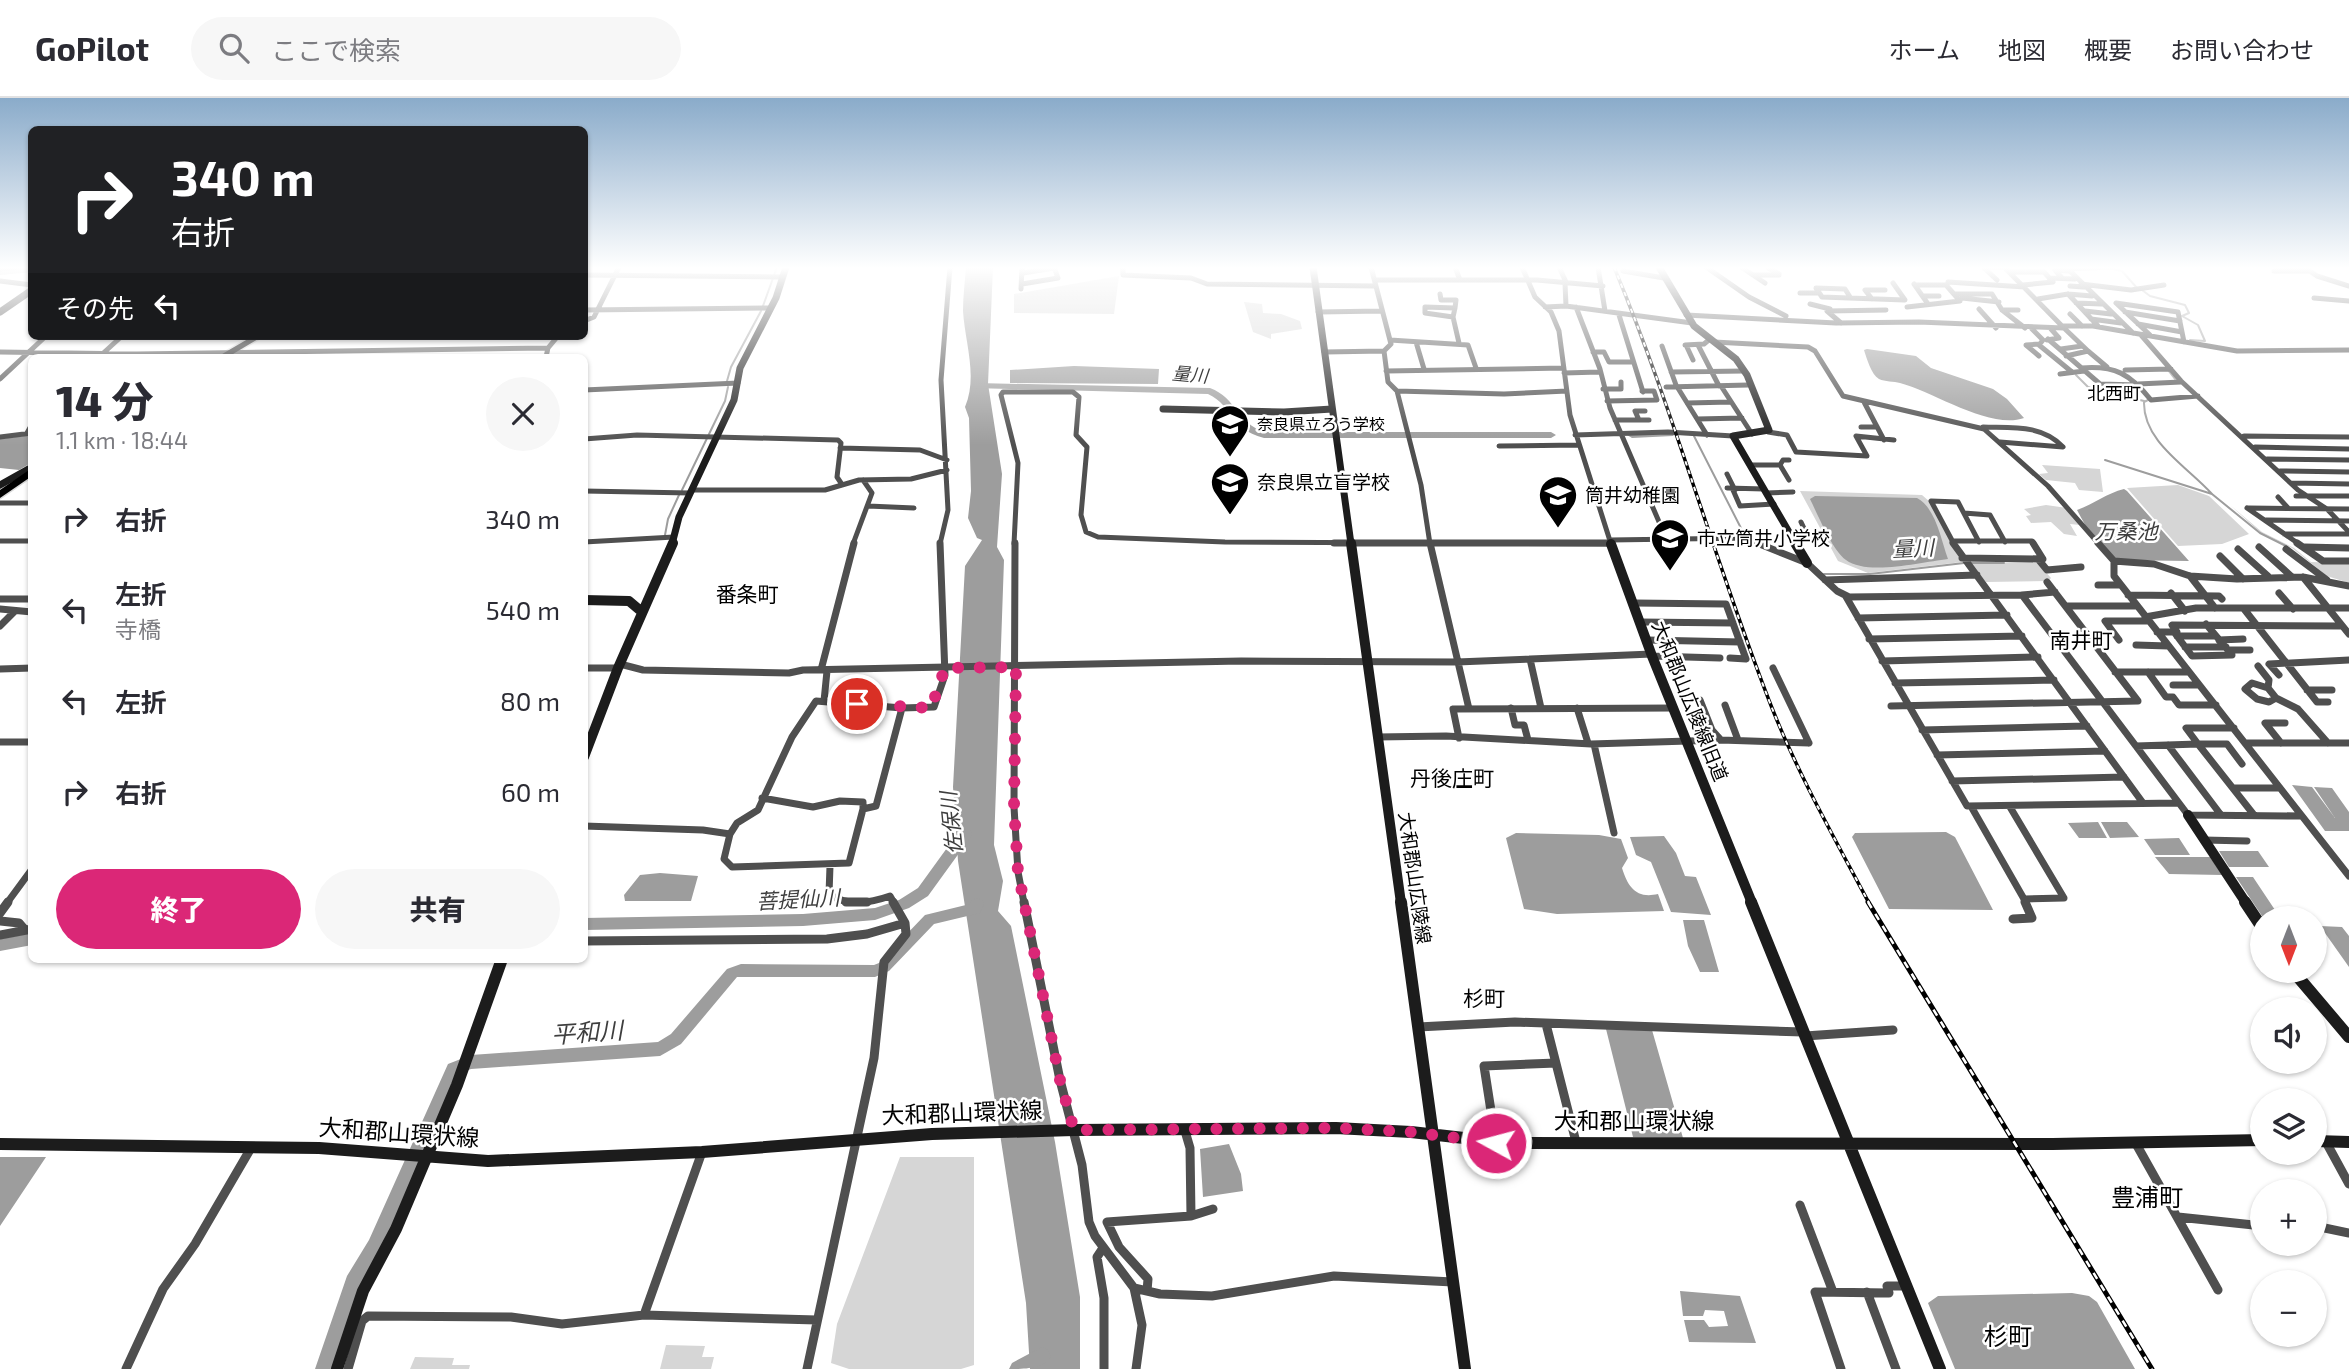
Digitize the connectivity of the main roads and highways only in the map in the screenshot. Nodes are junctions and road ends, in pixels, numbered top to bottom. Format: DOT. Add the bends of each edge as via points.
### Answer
graph roads {
  1 [pos="253,340"];
  2 [pos="262,340"];
  3 [pos="232,354"];
  4 [pos="233,354"];
  5 [pos="28,472"];
  6 [pos="28,481"];
  7 [pos="3,489"];
  8 [pos="0,503"];
  1 -- 3 [label="highway"];
  2 -- 4 [label="highway"];
  5 -- 7 [label="highway"];
  6 -- 8 [label="highway"];
}
